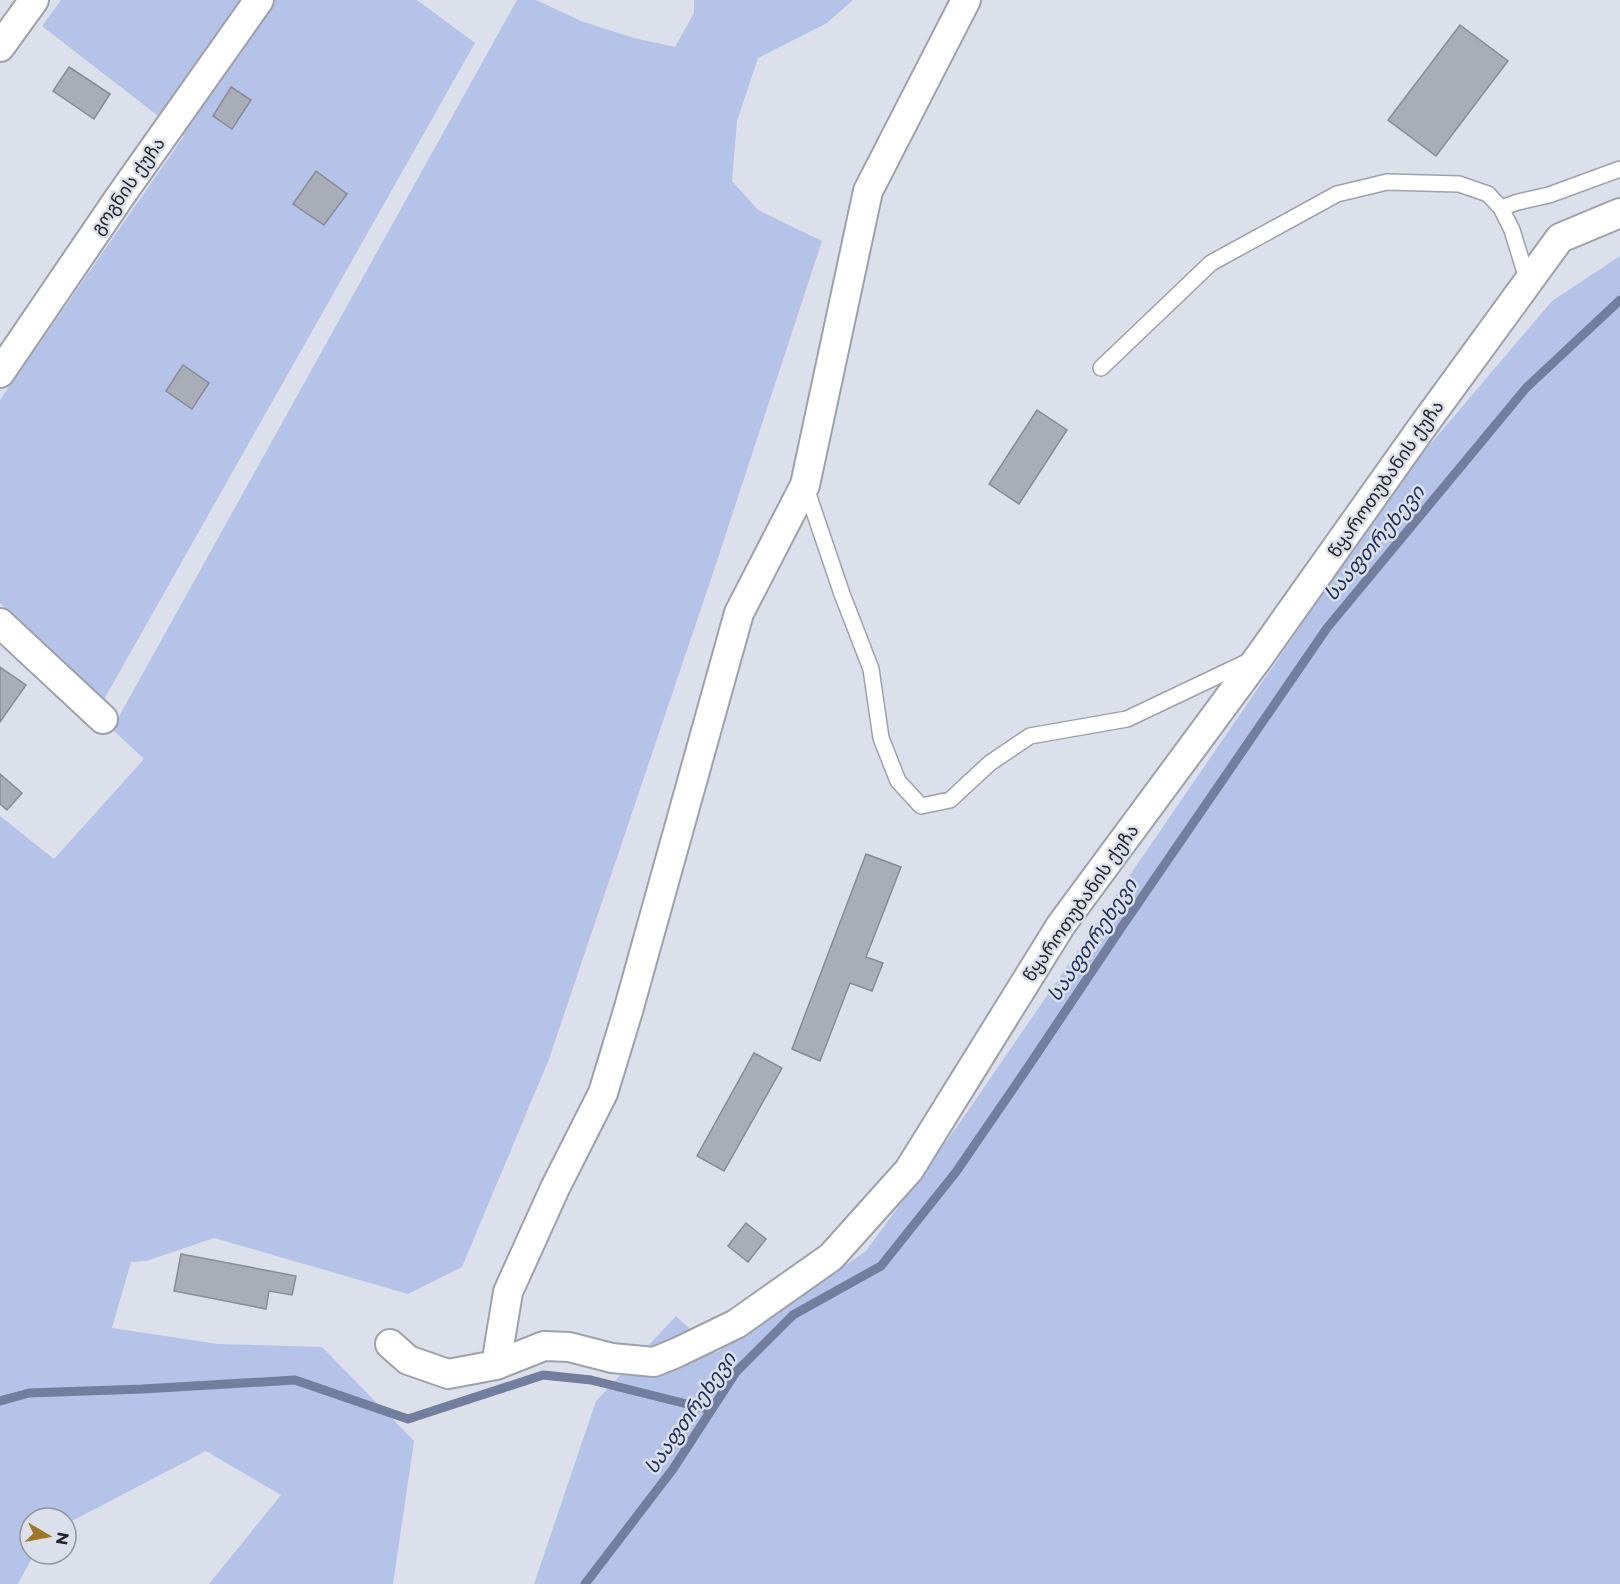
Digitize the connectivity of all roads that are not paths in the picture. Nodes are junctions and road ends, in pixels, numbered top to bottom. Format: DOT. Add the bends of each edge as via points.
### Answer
graph roads {
  1 [pos="34,0"];
  2 [pos="259,0"];
  3 [pos="966,0"];
  4 [pos="0,46"];
  5 [pos="1620,169"];
  6 [pos="1501,208"];
  7 [pos="1620,213"];
  8 [pos="1528,282"];
  9 [pos="1101,368"];
  10 [pos="0,373"];
  11 [pos="805,485"];
  12 [pos="0,623"];
  13 [pos="1259,657"];
  14 [pos="103,719"];
  15 [pos="390,1344"];
  16 [pos="496,1365"];
  1 -- 4 [label="street"];
  2 -- 10 [label="street, გოგნის ქუჩა"];
  3 -- 11 [label="street" via="868,191"];
  5 -- 6 [label="lane"];
  6 -- 8 [label="lane"];
  6 -- 9 [label="lane" via="1488,194 1459,184 1387,182 1337,194 1211,263"];
  7 -- 8 [label="street, წყაროთუბანის ქუჩა" via="1560,238"];
  8 -- 13 [label="street, წყაროთუბანის ქუჩა"];
  11 -- 13 [label="lane" via="871,669 880,738 898,781 921,806 950,800 990,763 1030,736 1127,719"];
  11 -- 16 [label="street" via="739,613 603,1093 508,1292"];
  12 -- 14 [label="street"];
  13 -- 16 [label="street, წყაროთუბანის ქუჩა" via="1061,925 909,1170 831,1257 736,1324 654,1362 544,1346"];
  15 -- 16 [label="street, წყაროთუბანის ქუჩა" via="408,1360 448,1374"];
}
